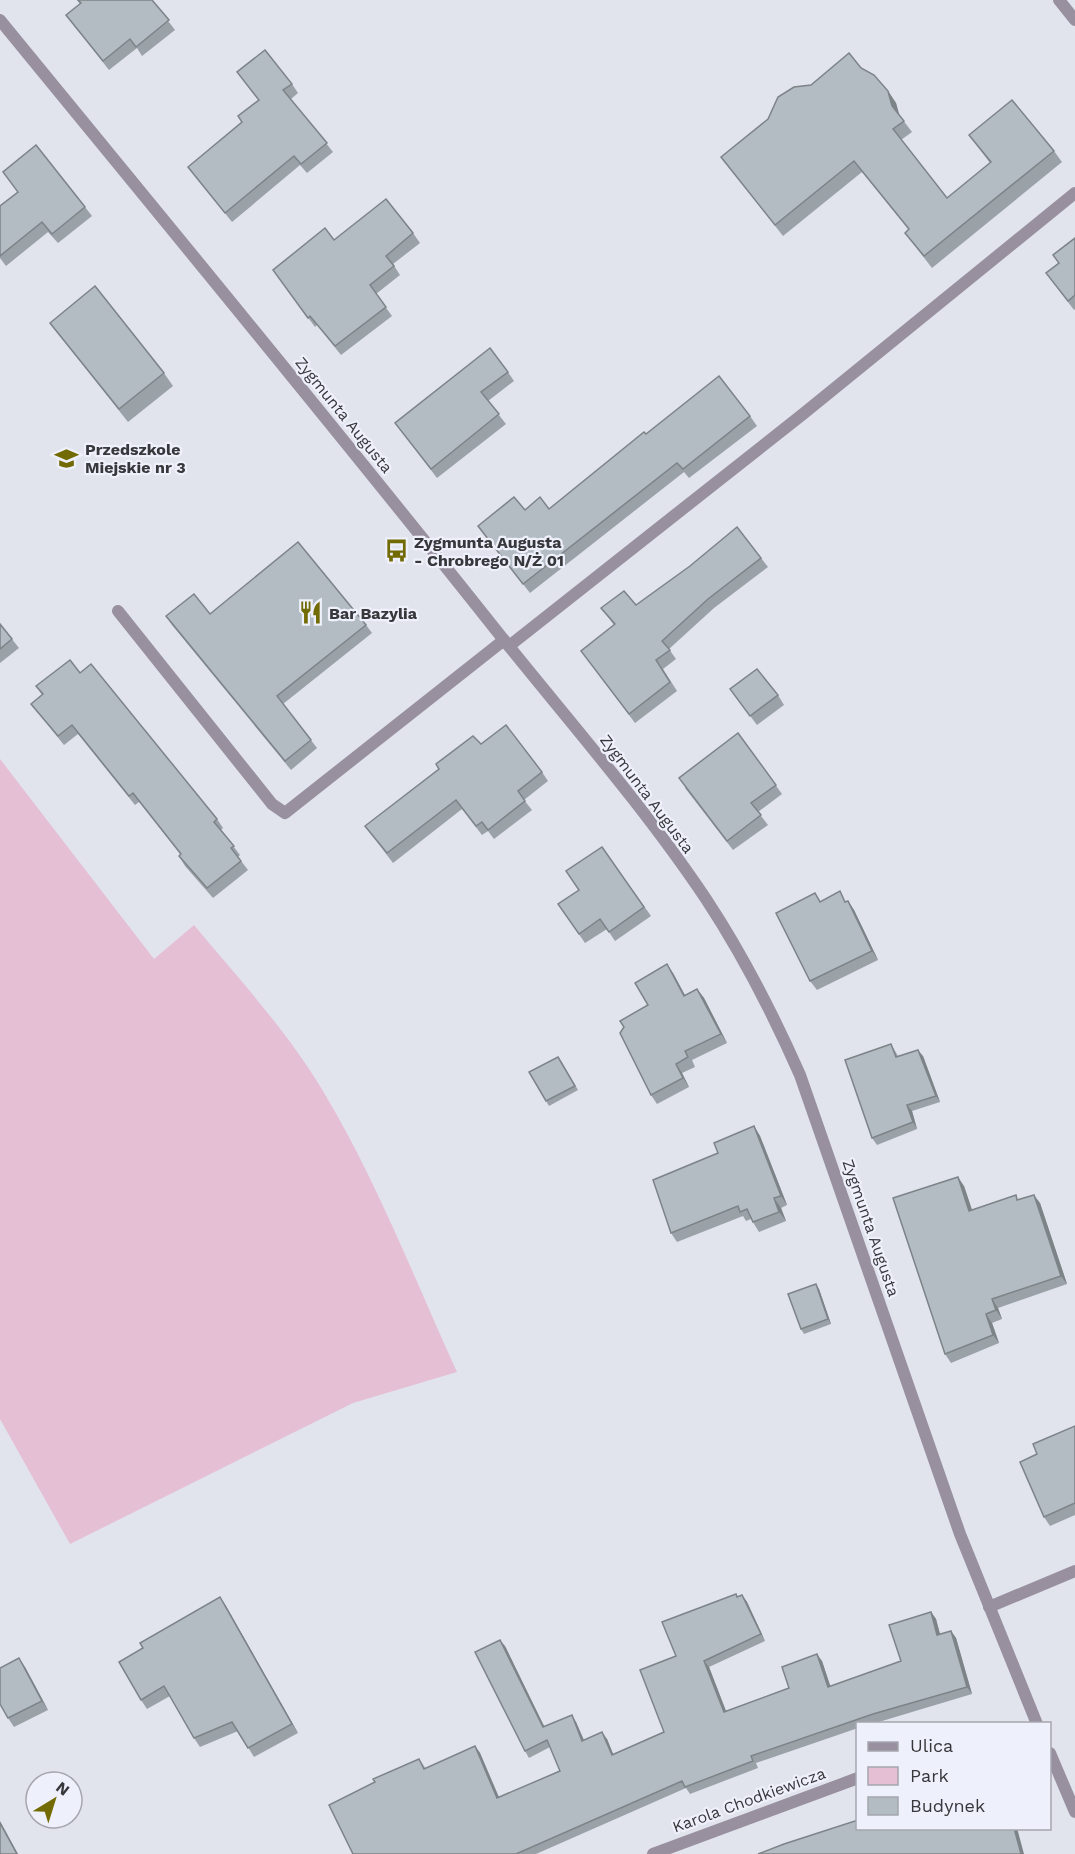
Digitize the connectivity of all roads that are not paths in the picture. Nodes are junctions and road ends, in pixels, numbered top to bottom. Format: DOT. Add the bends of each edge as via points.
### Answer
graph roads {
  1 [pos="1059,0"];
  2 [pos="0,20"];
  3 [pos="1075,20"];
  4 [pos="1075,192"];
  5 [pos="118,611"];
  6 [pos="506,643"];
  7 [pos="1075,1571"];
  8 [pos="988,1607"];
  9 [pos="1033,1722"];
  10 [pos="1051,1755"];
  11 [pos="856,1779"];
  12 [pos="1075,1812"];
  13 [pos="653,1854"];
  1 -- 3 [label="street"];
  2 -- 6 [label="street, Zygmunta Augusta"];
  4 -- 6 [label="street" via="803,414"];
  5 -- 6 [label="street" via="272,804 285,813"];
  6 -- 8 [label="street, Zygmunta Augusta" via="620,783 704,897 777,1023 808,1097"];
  7 -- 8 [label="street"];
  8 -- 9 [label="street, Zygmunta Augusta"];
  10 -- 12 [label="street"];
  11 -- 13 [label="street, Karola Chodkiewicza"];
}
